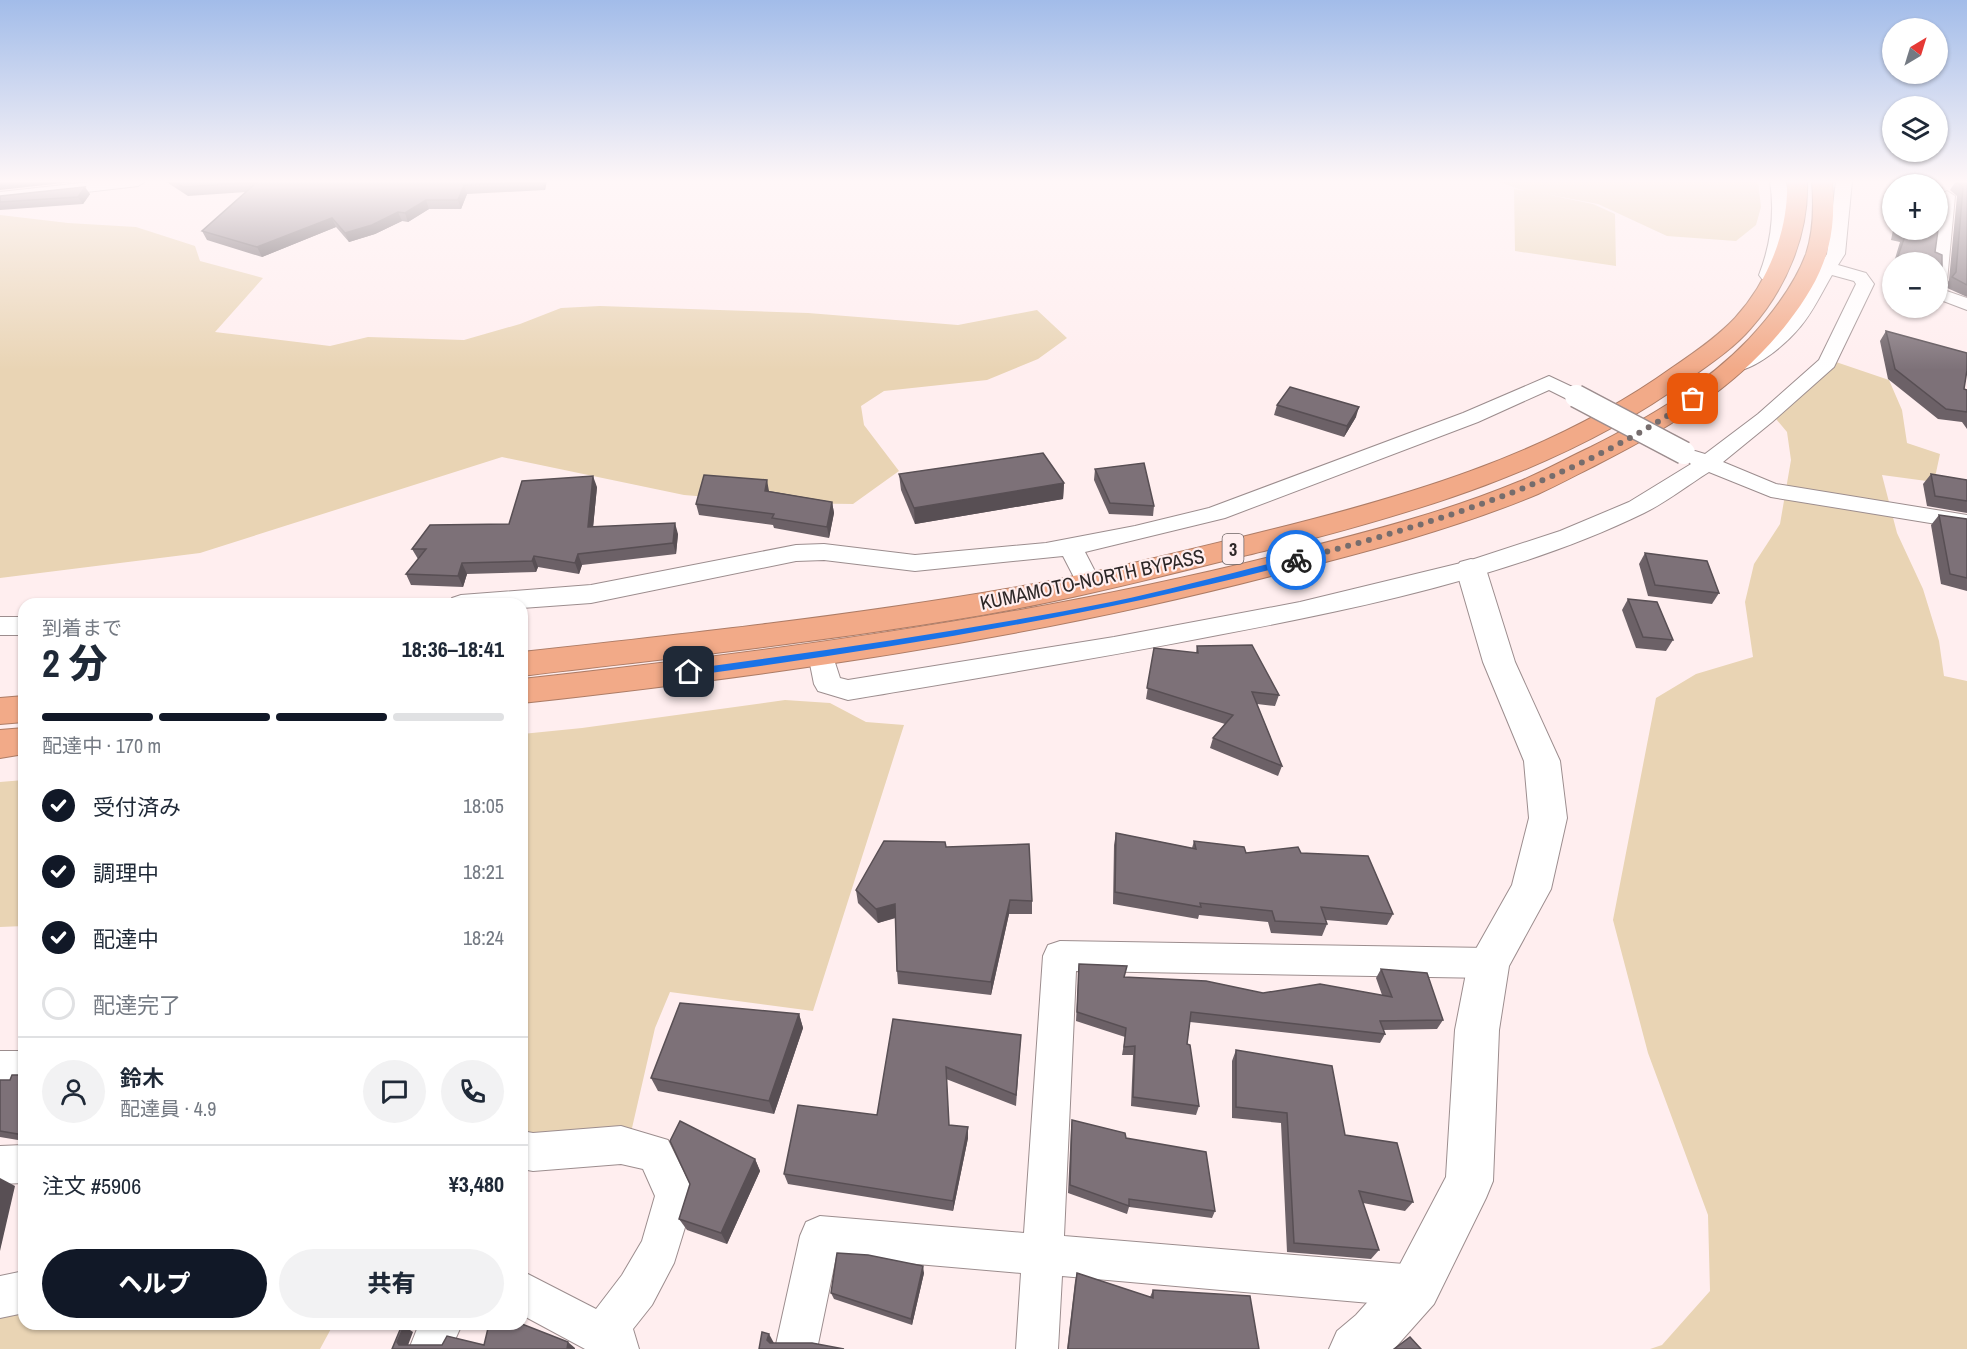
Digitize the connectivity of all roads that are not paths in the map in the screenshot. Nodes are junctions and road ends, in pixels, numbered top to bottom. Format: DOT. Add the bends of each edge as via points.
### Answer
graph roads {
  1 [pos="1778,244"];
  2 [pos="1790,244"];
  3 [pos="1819,244"];
  4 [pos="1837,244"];
  5 [pos="1828,268"];
  6 [pos="1948,297"];
  7 [pos="1967,304"];
  8 [pos="1755,307"];
  9 [pos="1738,366"];
  10 [pos="1707,464"];
  11 [pos="1967,522"];
  12 [pos="1071,547"];
  13 [pos="1471,569"];
  14 [pos="1089,583"];
  15 [pos="528,599"];
  16 [pos="0,626"];
  17 [pos="18,626"];
  18 [pos="821,654"];
  19 [pos="528,663"];
  20 [pos="528,690"];
  21 [pos="18,710"];
  22 [pos="0,711"];
  23 [pos="18,742"];
  24 [pos="0,744"];
  25 [pos="1489,963"];
  26 [pos="0,1069"];
  27 [pos="18,1069"];
  28 [pos="528,1151"];
  29 [pos="18,1164"];
  30 [pos="0,1165"];
  31 [pos="1042,1254"];
  32 [pos="1416,1286"];
  33 [pos="18,1292"];
  34 [pos="528,1295"];
  35 [pos="0,1297"];
  36 [pos="438,1330"];
  37 [pos="610,1342"];
  38 [pos="430,1349"];
  39 [pos="796,1349"];
  40 [pos="1037,1349"];
  41 [pos="1354,1349"];
  1 -- 8 [label="street"];
  2 -- 8 [label="highway, KUMAMOTO-NORTH BYPASS / 3" via="1781,266"];
  3 -- 9 [label="highway, KUMAMOTO-NORTH BYPASS / 3" via="1806,281 1772,329"];
  4 -- 5 [label="street"];
  5 -- 9 [label="street" via="1794,323 1769,346"];
  5 -- 10 [label="street" via="1860,277 1865,284 1827,363"];
  6 -- 7 [label="street"];
  8 -- 14 [label="highway, KUMAMOTO-NORTH BYPASS / 3" via="1738,329 1644,399 1584,432 1508,465 1347,521"];
  9 -- 18 [label="highway, KUMAMOTO-NORTH BYPASS / 3" via="1677,410 1626,440 1529,488 1440,519 1248,573 1113,604"];
  10 -- 11 [label="street" via="1772,490"];
  10 -- 12 [label="street, bridge" via="1549,382 1442,429 1217,513"];
  10 -- 13 [label="street" via="1637,507 1568,536"];
  12 -- 14 [label="street"];
  12 -- 15 [label="street" via="915,563 824,552 796,553 591,594"];
  13 -- 18 [label="street" via="1300,611 848,690 828,684"];
  13 -- 25 [label="street" via="1499,662 1542,761 1548,818 1531,889"];
  14 -- 19 [label="highway, KUMAMOTO-NORTH BYPASS / 3" via="1011,599 779,633"];
  16 -- 17 [label="street"];
  18 -- 20 [label="highway, KUMAMOTO-NORTH BYPASS / 3"];
  21 -- 22 [label="highway"];
  23 -- 24 [label="highway"];
  25 -- 31 [label="street" via="1060,956"];
  25 -- 32 [label="street" via="1477,1030 1469,1181"];
  26 -- 27 [label="street"];
  28 -- 37 [label="street" via="621,1145 655,1153 675,1195 660,1249"];
  29 -- 30 [label="street"];
  31 -- 32 [label="street"];
  31 -- 39 [label="street" via="820,1236"];
  31 -- 40 [label="street"];
  32 -- 41 [label="street" via="1374,1333"];
  33 -- 35 [label="street"];
  34 -- 37 [label="street"];
  36 -- 38 [label="street"];
}
